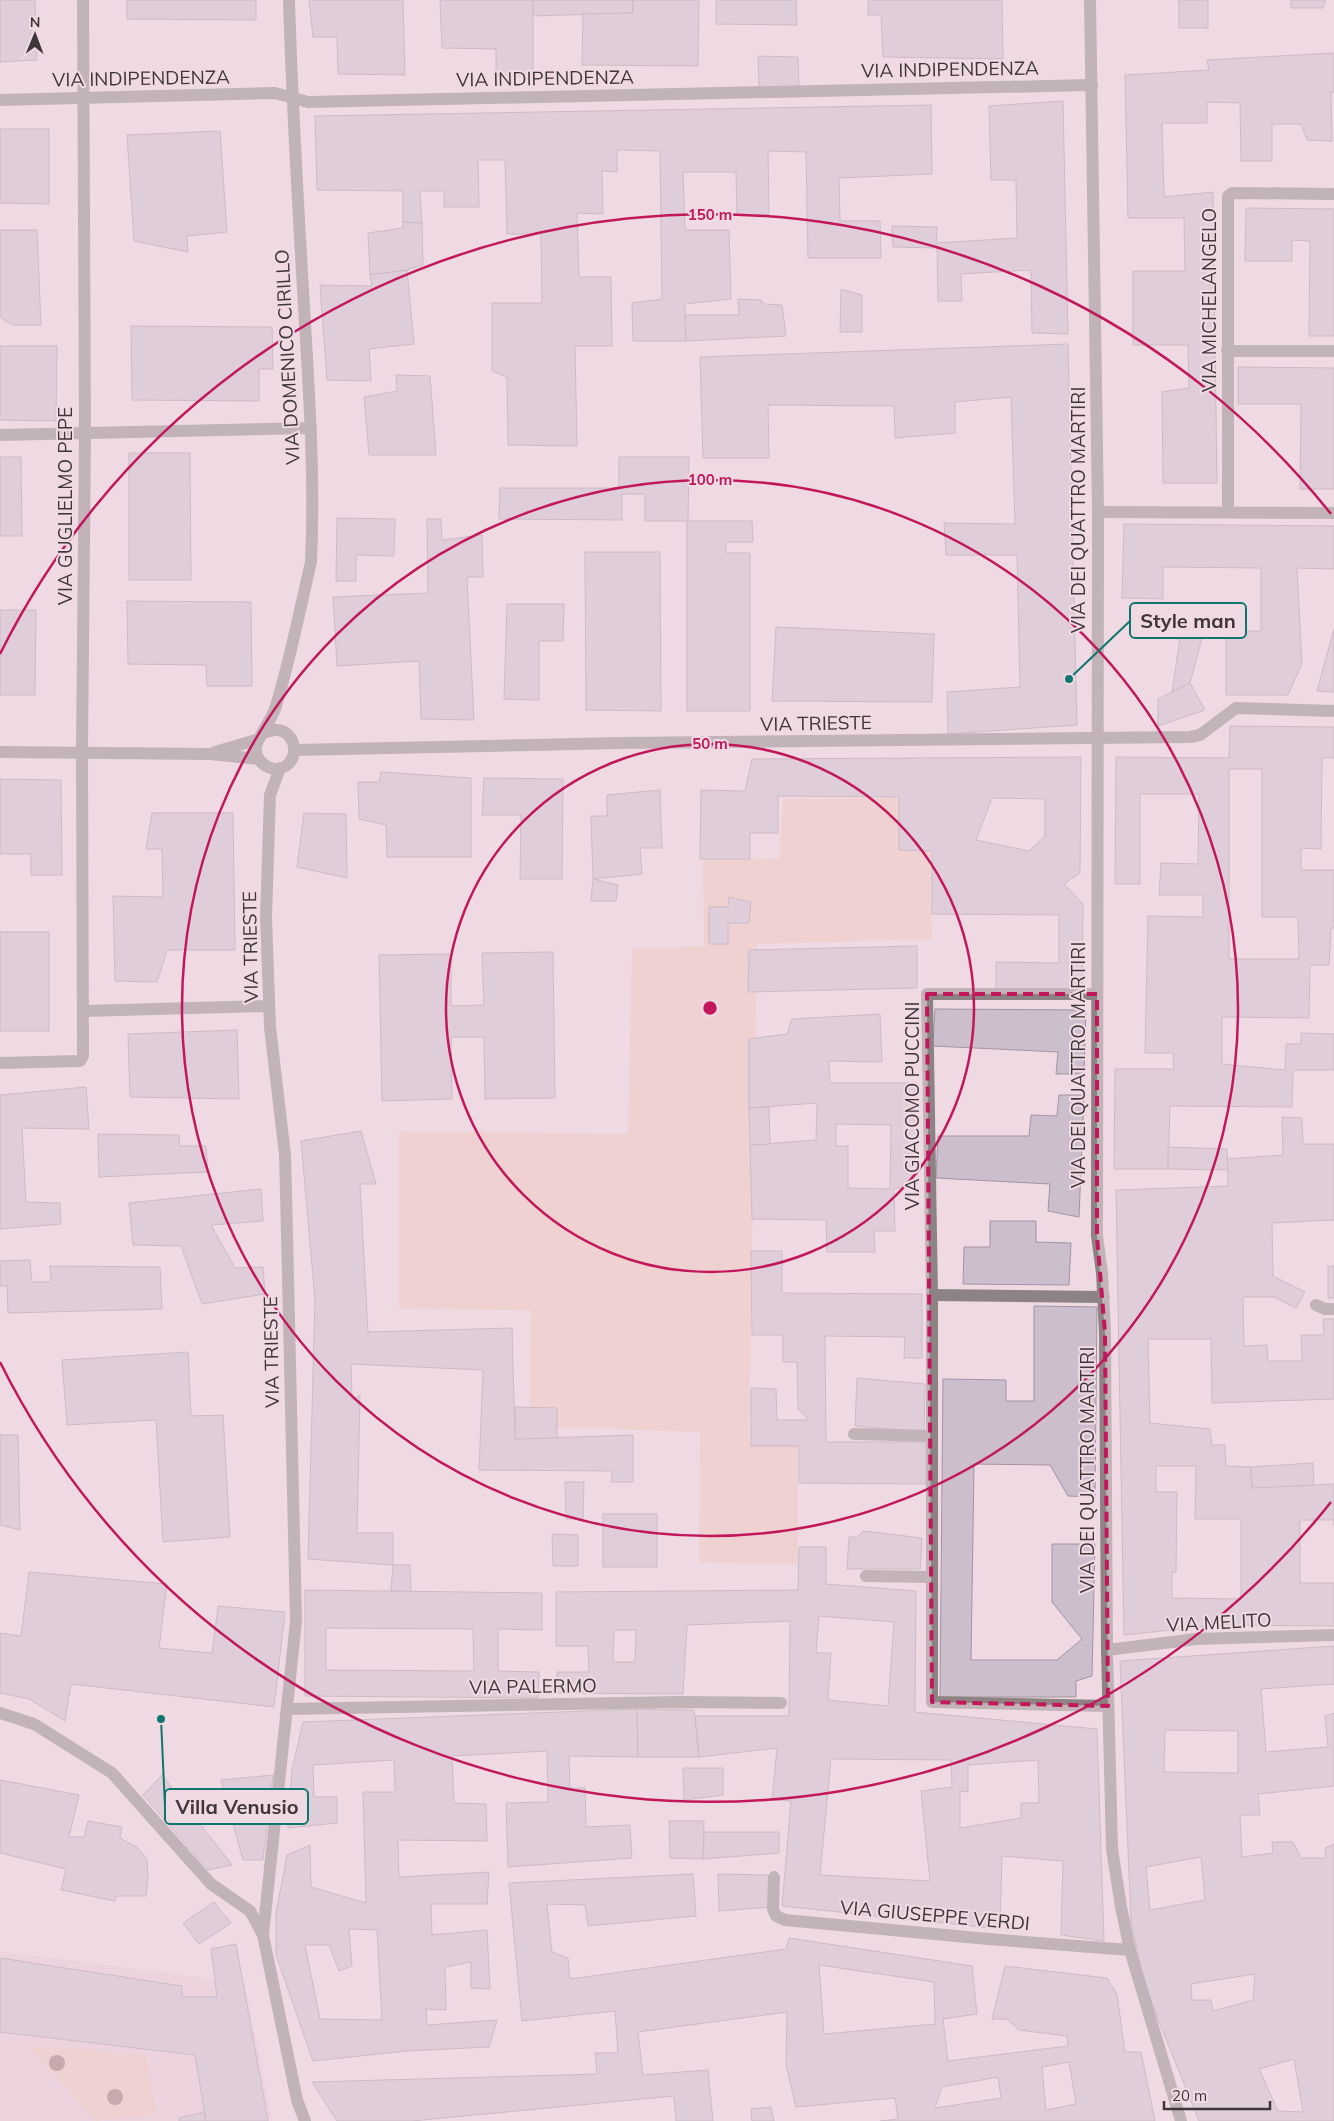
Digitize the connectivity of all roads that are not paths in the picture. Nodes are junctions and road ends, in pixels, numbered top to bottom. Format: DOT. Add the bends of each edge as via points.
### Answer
graph roads {
  1 [pos="84,0"];
  2 [pos="288,0"];
  3 [pos="1090,0"];
  4 [pos="1092,85"];
  5 [pos="84,98"];
  6 [pos="292,98"];
  7 [pos="0,100"];
  8 [pos="1334,194"];
  9 [pos="1227,351"];
  10 [pos="1334,351"];
  11 [pos="311,428"];
  12 [pos="0,434"];
  13 [pos="85,434"];
  14 [pos="1098,512"];
  15 [pos="1228,512"];
  16 [pos="1334,513"];
  17 [pos="276,708"];
  18 [pos="1334,711"];
  19 [pos="284,732"];
  20 [pos="261,736"];
  21 [pos="1098,738"];
  22 [pos="295,750"];
  23 [pos="82,751"];
  24 [pos="0,752"];
  25 [pos="210,754"];
  26 [pos="258,759"];
  27 [pos="280,768"];
  28 [pos="1097,994"];
  29 [pos="269,1006"];
  30 [pos="83,1011"];
  31 [pos="0,1063"];
  32 [pos="932,1295"];
  33 [pos="1104,1297"];
  34 [pos="1316,1305"];
  35 [pos="1334,1309"];
  36 [pos="854,1434"];
  37 [pos="932,1436"];
  38 [pos="866,1576"];
  39 [pos="932,1577"];
  40 [pos="1334,1635"];
  41 [pos="1107,1650"];
  42 [pos="781,1703"];
  43 [pos="1108,1706"];
  44 [pos="287,1709"];
  45 [pos="0,1713"];
  46 [pos="774,1877"];
  47 [pos="263,1935"];
  48 [pos="1130,1950"];
  49 [pos="305,2121"];
  50 [pos="1181,2121"];
  1 -- 5 [label="street, VIA GUGLIELMO PEPE"];
  2 -- 6 [label="street, VIA DOMENICO CIRILLO"];
  3 -- 4 [label="street, VIA DEI QUATTRO MARTIRI"];
  4 -- 6 [label="street, VIA INDIPENDENZA" via="308,102"];
  4 -- 14 [label="street, VIA DEI QUATTRO MARTIRI"];
  5 -- 6 [label="street, VIA INDIPENDENZA" via="275,93"];
  5 -- 7 [label="street, VIA INDIPENDENZA"];
  5 -- 13 [label="street, VIA GUGLIELMO PEPE"];
  6 -- 11 [label="street, VIA DOMENICO CIRILLO"];
  8 -- 9 [label="street, VIA MICHELANGELO" via="1232,193 1228,196"];
  9 -- 10 [label="street"];
  9 -- 15 [label="street, VIA MICHELANGELO"];
  11 -- 13 [label="street"];
  11 -- 17 [label="street, VIA DOMENICO CIRILLO" via="310,562"];
  12 -- 13 [label="street"];
  13 -- 23 [label="street, VIA GUGLIELMO PEPE"];
  14 -- 15 [label="street"];
  14 -- 21 [label="street, VIA DEI QUATTRO MARTIRI"];
  15 -- 16 [label="street"];
  17 -- 19 [label="street"];
  17 -- 20 [label="street, VIA DOMENICO CIRILLO"];
  18 -- 21 [label="street, VIA TRIESTE" via="1236,708 1200,735"];
  19 -- 20 [label="street" via="278,730"];
  19 -- 22 [label="street" via="293,741"];
  20 -- 25 [label="street"];
  20 -- 26 [label="street" via="256,745"];
  21 -- 22 [label="street, VIA TRIESTE"];
  21 -- 28 [label="street, VIA DEI QUATTRO MARTIRI"];
  22 -- 27 [label="street" via="290,762"];
  23 -- 24 [label="street"];
  23 -- 25 [label="street"];
  23 -- 30 [label="street, VIA GUGLIELMO PEPE"];
  25 -- 26 [label="street"];
  26 -- 27 [label="street" via="269,768"];
  27 -- 29 [label="street, VIA TRIESTE" via="270,795 266,917"];
  28 -- 32 [label="street, VIA GIACOMO PUCCINI" via="927,994"];
  28 -- 33 [label="street, VIA DEI QUATTRO MARTIRI" via="1096,1236"];
  29 -- 30 [label="street"];
  29 -- 44 [label="street, VIA TRIESTE" via="286,1192 296,1621"];
  30 -- 31 [label="street, VIA GUGLIELMO PEPE" via="81,1060"];
  32 -- 33 [label="street"];
  32 -- 37 [label="street"];
  33 -- 41 [label="street, VIA DEI QUATTRO MARTIRI"];
  34 -- 35 [label="street"];
  36 -- 37 [label="street"];
  37 -- 39 [label="street"];
  38 -- 39 [label="street"];
  39 -- 43 [label="street" via="932,1702"];
  40 -- 41 [label="street, VIA MELITO" via="1196,1639"];
  41 -- 43 [label="street, VIA DEI QUATTRO MARTIRI"];
  42 -- 44 [label="street, VIA PALERMO"];
  43 -- 48 [label="street, VIA DEI QUATTRO MARTIRI" via="1112,1849"];
  44 -- 47 [label="street, VIA TRIESTE"];
  45 -- 47 [label="street" via="34,1724 112,1773 211,1884 250,1911"];
  46 -- 48 [label="street, VIA GIUSEPPE VERDI" via="773,1909 776,1916 784,1920"];
  47 -- 49 [label="street" via="297,2100"];
  48 -- 50 [label="street, VIA DEI QUATTRO MARTIRI"];
}
